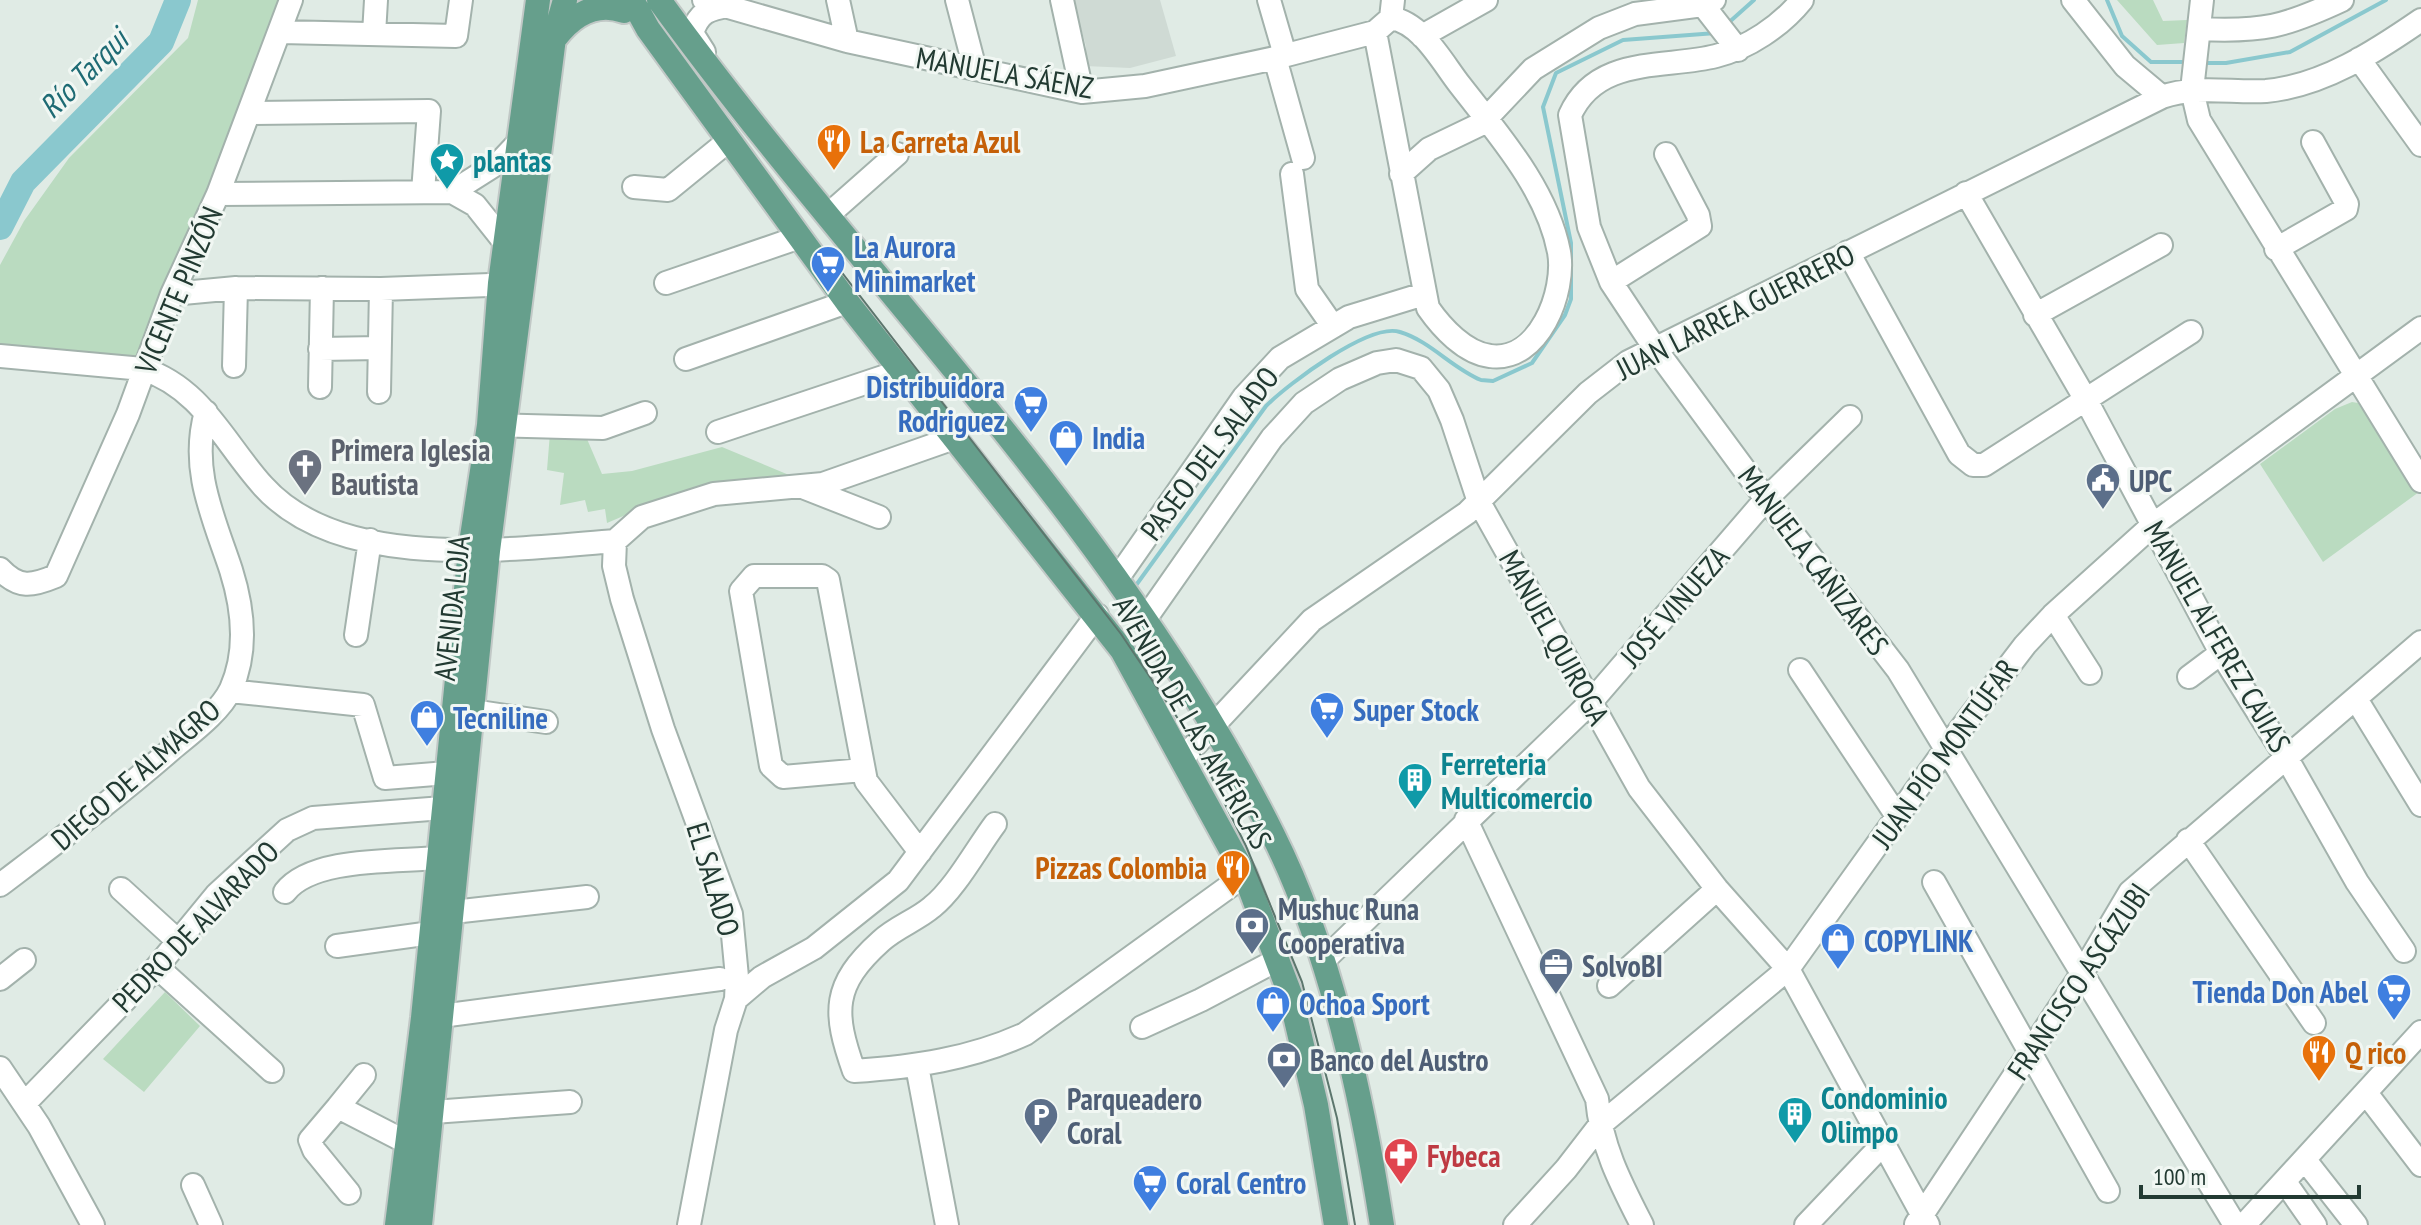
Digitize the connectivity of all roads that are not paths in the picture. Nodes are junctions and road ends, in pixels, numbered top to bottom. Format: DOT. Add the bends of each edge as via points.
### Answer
graph roads {
  1 [pos="291,0"];
  2 [pos="376,0"];
  3 [pos="461,0"];
  4 [pos="538,0"];
  5 [pos="565,0"];
  6 [pos="659,0"];
  7 [pos="704,0"];
  8 [pos="838,0"];
  9 [pos="957,0"];
  10 [pos="1062,0"];
  11 [pos="1269,0"];
  12 [pos="1486,0"];
  13 [pos="1802,0"];
  14 [pos="2073,0"];
  15 [pos="2202,0"];
  16 [pos="2342,0"];
  17 [pos="629,3"];
  18 [pos="1709,3"];
  19 [pos="731,6"];
  20 [pos="1652,6"];
  21 [pos="1386,17"];
  22 [pos="2421,20"];
  23 [pos="281,32"];
  24 [pos="2198,33"];
  25 [pos="374,34"];
  26 [pos="1422,36"];
  27 [pos="554,38"];
  28 [pos="847,41"];
  29 [pos="1738,50"];
  30 [pos="1280,57"];
  31 [pos="2359,59"];
  32 [pos="975,69"];
  33 [pos="715,71"];
  34 [pos="2193,84"];
  35 [pos="1082,92"];
  36 [pos="2162,97"];
  37 [pos="251,113"];
  38 [pos="1487,119"];
  39 [pos="2313,142"];
  40 [pos="518,143"];
  41 [pos="2421,145"];
  42 [pos="722,146"];
  43 [pos="897,154"];
  44 [pos="1666,154"];
  45 [pos="1401,174"];
  46 [pos="634,187"];
  47 [pos="423,192"];
  48 [pos="452,192"];
  49 [pos="1966,193"];
  50 [pos="218,194"];
  51 [pos="773,202"];
  52 [pos="828,215"];
  53 [pos="797,238"];
  54 [pos="506,244"];
  55 [pos="2161,245"];
  56 [pos="2276,249"];
  57 [pos="1848,252"];
  58 [pos="860,255"];
  59 [pos="1611,282"];
  60 [pos="666,283"];
  61 [pos="510,284"];
  62 [pos="236,288"];
  63 [pos="322,288"];
  64 [pos="381,289"];
  65 [pos="172,294"];
  66 [pos="1424,294"];
  67 [pos="847,302"];
  68 [pos="2035,315"];
  69 [pos="1332,325"];
  70 [pos="2421,328"];
  71 [pos="2191,332"];
  72 [pos="1654,347"];
  73 [pos="379,348"];
  74 [pos="320,349"];
  75 [pos="0,356"];
  76 [pos="686,359"];
  77 [pos="234,366"];
  78 [pos="143,369"];
  79 [pos="901,371"];
  80 [pos="2355,378"];
  81 [pos="320,387"];
  82 [pos="379,392"];
  83 [pos="2086,400"];
  84 [pos="206,412"];
  85 [pos="645,413"];
  86 [pos="1850,417"];
  87 [pos="496,426"];
  88 [pos="718,432"];
  89 [pos="954,438"];
  90 [pos="2421,481"];
  91 [pos="804,488"];
  92 [pos="1766,499"];
  93 [pos="1479,502"];
  94 [pos="879,517"];
  95 [pos="2154,524"];
  96 [pos="370,540"];
  97 [pos="615,541"];
  98 [pos="479,550"];
  99 [pos="0,569"];
  100 [pos="1119,582"];
  101 [pos="2053,615"];
  102 [pos="1144,616"];
  103 [pos="1099,617"];
  104 [pos="356,635"];
  105 [pos="2421,642"];
  106 [pos="2221,653"];
  107 [pos="1800,670"];
  108 [pos="2090,673"];
  109 [pos="2189,677"];
  110 [pos="230,691"];
  111 [pos="2356,699"];
  112 [pos="1591,702"];
  113 [pos="472,711"];
  114 [pos="546,722"];
  115 [pos="1212,725"];
  116 [pos="1947,747"];
  117 [pos="2286,757"];
  118 [pos="1182,759"];
  119 [pos="863,770"];
  120 [pos="447,773"];
  121 [pos="2421,805"];
  122 [pos="443,808"];
  123 [pos="1897,816"];
  124 [pos="1466,820"];
  125 [pos="995,824"];
  126 [pos="2188,840"];
  127 [pos="920,852"];
  128 [pos="438,858"];
  129 [pos="1245,875"];
  130 [pos="1934,882"];
  131 [pos="0,885"];
  132 [pos="121,889"];
  133 [pos="1717,889"];
  134 [pos="285,892"];
  135 [pos="587,897"];
  136 [pos="453,912"];
  137 [pos="431,933"];
  138 [pos="178,941"];
  139 [pos="337,946"];
  140 [pos="2404,951"];
  141 [pos="24,960"];
  142 [pos="1277,960"];
  143 [pos="1323,961"];
  144 [pos="157,967"];
  145 [pos="1788,969"];
  146 [pos="2081,975"];
  147 [pos="0,979"];
  148 [pos="720,979"];
  149 [pos="1609,986"];
  150 [pos="736,999"];
  151 [pos="441,1016"];
  152 [pos="2314,1023"];
  153 [pos="1142,1027"];
  154 [pos="2421,1032"];
  155 [pos="2028,1052"];
  156 [pos="917,1066"];
  157 [pos="0,1068"];
  158 [pos="272,1071"];
  159 [pos="364,1075"];
  160 [pos="2366,1093"];
  161 [pos="570,1102"];
  162 [pos="25,1103"];
  163 [pos="338,1107"];
  164 [pos="433,1112"];
  165 [pos="1600,1125"];
  166 [pos="406,1142"];
  167 [pos="1883,1144"];
  168 [pos="2305,1160"];
  169 [pos="2421,1165"];
  170 [pos="2285,1182"];
  171 [pos="193,1185"];
  172 [pos="2108,1191"];
  173 [pos="349,1193"];
  174 [pos="1922,1222"];
  175 [pos="93,1225"];
  176 [pos="211,1225"];
  177 [pos="397,1225"];
  178 [pos="420,1225"];
  179 [pos="689,1225"];
  180 [pos="947,1225"];
  181 [pos="1336,1225"];
  182 [pos="1382,1225"];
  183 [pos="1515,1225"];
  184 [pos="1642,1225"];
  185 [pos="1806,1225"];
  186 [pos="2235,1225"];
  187 [pos="2244,1225"];
  188 [pos="2315,1225"];
  189 [pos="2356,1225"];
  1 -- 23 [label="street, VICENTE PINZÓN"];
  2 -- 25 [label="street"];
  3 -- 25 [label="street" via="456,36"];
  4 -- 40 [label="main road, AVENIDA LOJA"];
  5 -- 27 [label="main road, AVENIDA LOJA"];
  6 -- 33 [label="main road, AVENIDA DE LAS AMÉRICAS"];
  7 -- 19 [label="street, MANUELA SÁENZ"];
  8 -- 28 [label="street"];
  9 -- 32 [label="street"];
  10 -- 35 [label="street"];
  11 -- 30 [label="street"];
  12 -- 26 [label="street"];
  13 -- 29 [label="street, MANUELA CAÑIZARES" via="1778,24"];
  14 -- 36 [label="street" via="2125,66"];
  15 -- 24 [label="street"];
  16 -- 24 [label="street" via="2298,21 2252,31"];
  17 -- 27 [label="main road" via="579,14"];
  17 -- 42 [label="main road, AVENIDA DE LAS AMÉRICAS"];
  17 -- 51 [label="main road, AVENIDA DE LAS AMÉRICAS"];
  17 -- 58 [label="main road, AVENIDA DE LAS AMÉRICAS" via="659,25 748,136"];
  18 -- 20 [label="street"];
  18 -- 29 [label="street"];
  19 -- 28 [label="street, MANUELA SÁENZ"];
  19 -- 33 [label="street" via="708,9 697,18 692,33"];
  20 -- 38 [label="street" via="1561,49 1521,80"];
  21 -- 26 [label="street" via="1403,21"];
  21 -- 30 [label="street, MANUELA SÁENZ"];
  21 -- 45 [label="street"];
  22 -- 31 [label="street"];
  23 -- 25 [label="street"];
  23 -- 37 [label="street, VICENTE PINZÓN"];
  24 -- 34 [label="street"];
  26 -- 38 [label="street"];
  27 -- 61 [label="main road, AVENIDA LOJA"];
  28 -- 32 [label="street, MANUELA SÁENZ"];
  29 -- 59 [label="street, MANUELA CAÑIZARES" via="1638,64 1594,85 1575,105 1570,115 1589,227"];
  30 -- 35 [label="street, MANUELA SÁENZ" via="1145,86"];
  30 -- 69 [label="street" via="1298,166 1307,289"];
  31 -- 34 [label="street" via="2312,80 2269,91"];
  31 -- 41 [label="street"];
  32 -- 35 [label="street, MANUELA SÁENZ"];
  33 -- 52 [label="main road, AVENIDA DE LAS AMÉRICAS"];
  34 -- 36 [label="street"];
  34 -- 56 [label="street" via="2199,120"];
  36 -- 49 [label="street, JUAN LARREA GUERRERO"];
  37 -- 47 [label="street" via="429,102"];
  37 -- 50 [label="street, VICENTE PINZÓN"];
  38 -- 45 [label="street" via="1429,149"];
  38 -- 66 [label="street" via="1530,184 1556,240 1560,267 1550,313 1534,337 1507,355 1479,354 1436,320"];
  39 -- 56 [label="street" via="2346,209"];
  40 -- 48 [label="street" via="501,161"];
  40 -- 54 [label="main road, AVENIDA LOJA"];
  42 -- 46 [label="street" via="668,190"];
  42 -- 51 [label="main road, AVENIDA DE LAS AMÉRICAS"];
  43 -- 52 [label="street"];
  44 -- 59 [label="street" via="1700,226"];
  45 -- 66 [label="street"];
  47 -- 48 [label="street"];
  47 -- 50 [label="street"];
  48 -- 54 [label="street" via="475,205"];
  49 -- 57 [label="street, JUAN LARREA GUERRERO"];
  49 -- 68 [label="street, MANUEL ALFEREZ CAJIAS"];
  50 -- 65 [label="street, VICENTE PINZÓN"];
  51 -- 53 [label="main road, AVENIDA DE LAS AMÉRICAS"];
  52 -- 58 [label="main road, AVENIDA DE LAS AMÉRICAS"];
  53 -- 60 [label="street"];
  53 -- 67 [label="main road, AVENIDA DE LAS AMÉRICAS"];
  54 -- 61 [label="main road, AVENIDA LOJA"];
  55 -- 68 [label="street"];
  56 -- 80 [label="street"];
  57 -- 72 [label="street, JUAN LARREA GUERRERO"];
  57 -- 83 [label="street" via="1966,462 1984,465"];
  58 -- 100 [label="main road, AVENIDA DE LAS AMÉRICAS"];
  59 -- 72 [label="street, MANUELA CAÑIZARES"];
  61 -- 64 [label="street"];
  61 -- 87 [label="main road, AVENIDA LOJA"];
  62 -- 63 [label="street"];
  62 -- 65 [label="street"];
  62 -- 77 [label="street"];
  63 -- 64 [label="street"];
  63 -- 74 [label="street"];
  64 -- 73 [label="street"];
  65 -- 78 [label="street, VICENTE PINZÓN"];
  66 -- 69 [label="street, PASEO DEL SALADO"];
  67 -- 76 [label="street"];
  67 -- 79 [label="main road, AVENIDA DE LAS AMÉRICAS"];
  68 -- 83 [label="street, MANUEL ALFEREZ CAJIAS"];
  69 -- 100 [label="street, PASEO DEL SALADO" via="1287,352 1256,382"];
  70 -- 80 [label="street, JUAN PÍO MONTÚFAR"];
  71 -- 83 [label="street"];
  72 -- 92 [label="street, MANUELA CAÑIZARES"];
  72 -- 93 [label="street, JUAN LARREA GUERRERO" via="1600,383"];
  73 -- 74 [label="street"];
  73 -- 82 [label="street"];
  74 -- 81 [label="street"];
  75 -- 78 [label="street"];
  78 -- 84 [label="street" via="174,383"];
  78 -- 99 [label="street, VICENTE PINZÓN" via="56,576 33,586 13,583"];
  79 -- 88 [label="street"];
  79 -- 89 [label="main road, AVENIDA DE LAS AMÉRICAS"];
  80 -- 90 [label="street"];
  80 -- 95 [label="street, JUAN PÍO MONTÚFAR"];
  83 -- 95 [label="street, MANUEL ALFEREZ CAJIAS"];
  84 -- 96 [label="street" via="264,487 288,509 332,530"];
  84 -- 110 [label="street, DIEGO DE ALMAGRO" via="198,447 201,473 242,605 241,658"];
  85 -- 87 [label="street" via="603,428"];
  86 -- 92 [label="street, JOSÉ VINUEZA"];
  87 -- 98 [label="main road, AVENIDA LOJA"];
  89 -- 91 [label="street"];
  89 -- 103 [label="main road, AVENIDA DE LAS AMÉRICAS"];
  91 -- 94 [label="street"];
  91 -- 97 [label="street" via="720,492 642,517"];
  92 -- 112 [label="street, JOSÉ VINUEZA"];
  92 -- 116 [label="street, MANUELA CAÑIZARES" via="1898,670"];
  93 -- 102 [label="street, MANUEL QUIROGA" via="1452,420 1428,374 1413,363 1396,360 1366,367 1315,395 1283,425"];
  93 -- 112 [label="street, MANUEL QUIROGA"];
  93 -- 115 [label="street, JUAN LARREA GUERRERO" via="1324,610"];
  95 -- 101 [label="street, JUAN PÍO MONTÚFAR"];
  95 -- 106 [label="street, MANUEL ALFEREZ CAJIAS"];
  96 -- 98 [label="street"];
  96 -- 104 [label="street"];
  97 -- 98 [label="street"];
  97 -- 150 [label="street, EL SALADO" via="614,566 663,729 731,914"];
  98 -- 113 [label="main road, AVENIDA LOJA"];
  98 -- 120 [label="main road, AVENIDA LOJA"];
  100 -- 102 [label="main road, AVENIDA DE LAS AMÉRICAS"];
  101 -- 108 [label="street"];
  101 -- 116 [label="street, JUAN PÍO MONTÚFAR"];
  102 -- 115 [label="main road, AVENIDA DE LAS AMÉRICAS"];
  103 -- 118 [label="main road, AVENIDA DE LAS AMÉRICAS"];
  103 -- 127 [label="street"];
  105 -- 111 [label="street, FRANCISCO ASCÁZUBI"];
  106 -- 109 [label="street"];
  106 -- 117 [label="street, MANUEL ALFEREZ CAJIAS"];
  107 -- 123 [label="street"];
  110 -- 120 [label="street" via="363,705 385,778"];
  110 -- 131 [label="street, DIEGO DE ALMAGRO" via="201,724 118,796"];
  111 -- 117 [label="street, FRANCISCO ASCÁZUBI"];
  111 -- 121 [label="street"];
  112 -- 124 [label="street, JOSÉ VINUEZA"];
  112 -- 133 [label="street, MANUEL QUIROGA" via="1639,788"];
  113 -- 114 [label="street"];
  113 -- 136 [label="main road, AVENIDA LOJA"];
  115 -- 118 [label="street, JUAN LARREA GUERRERO"];
  115 -- 143 [label="main road, AVENIDA DE LAS AMÉRICAS" via="1274,837"];
  116 -- 123 [label="street, JUAN PÍO MONTÚFAR"];
  116 -- 146 [label="street, MANUELA CAÑIZARES"];
  117 -- 126 [label="street, FRANCISCO ASCÁZUBI"];
  117 -- 140 [label="street, MANUEL ALFEREZ CAJIAS" via="2357,882"];
  118 -- 129 [label="main road, AVENIDA DE LAS AMÉRICAS"];
  119 -- 119 [label="street" via="831,586 822,576 754,576 741,591 771,766 783,777"];
  119 -- 127 [label="street"];
  120 -- 122 [label="main road, AVENIDA LOJA"];
  122 -- 128 [label="main road, AVENIDA LOJA"];
  122 -- 138 [label="street, PEDRO DE ALVARADO" via="339,814 287,830 217,894"];
  123 -- 145 [label="street, JUAN PÍO MONTÚFAR"];
  124 -- 143 [label="street, JOSÉ VINUEZA"];
  124 -- 165 [label="street" via="1597,1099"];
  125 -- 156 [label="street" via="934,906 882,940 842,986 840,1015 854,1071"];
  126 -- 146 [label="street, FRANCISCO ASCÁZUBI" via="2130,892"];
  126 -- 152 [label="street"];
  127 -- 150 [label="street" via="898,881 814,948 762,977"];
  128 -- 134 [label="street" via="317,869"];
  128 -- 137 [label="main road, AVENIDA LOJA"];
  129 -- 142 [label="main road, AVENIDA DE LAS AMÉRICAS"];
  129 -- 156 [label="street" via="1025,1034 988,1050"];
  130 -- 155 [label="street"];
  132 -- 138 [label="street"];
  133 -- 145 [label="street, MANUEL QUIROGA"];
  133 -- 149 [label="street"];
  135 -- 136 [label="street"];
  136 -- 151 [label="main road, AVENIDA LOJA"];
  137 -- 139 [label="street"];
  137 -- 166 [label="main road, AVENIDA LOJA"];
  138 -- 144 [label="street, PEDRO DE ALVARADO"];
  141 -- 147 [label="street"];
  142 -- 153 [label="street"];
  142 -- 181 [label="main road, AVENIDA DE LAS AMÉRICAS" via="1316,1105"];
  143 -- 182 [label="main road, AVENIDA DE LAS AMÉRICAS" via="1363,1119"];
  144 -- 158 [label="street"];
  144 -- 162 [label="street, PEDRO DE ALVARADO"];
  145 -- 165 [label="street, JUAN PÍO MONTÚFAR"];
  145 -- 167 [label="street, MANUEL QUIROGA"];
  146 -- 155 [label="street, FRANCISCO ASCÁZUBI"];
  146 -- 186 [label="street, MANUELA CAÑIZARES"];
  148 -- 151 [label="street"];
  150 -- 179 [label="street, EL SALADO"];
  151 -- 164 [label="main road, AVENIDA LOJA"];
  154 -- 160 [label="street"];
  155 -- 172 [label="street"];
  155 -- 174 [label="street, FRANCISCO ASCÁZUBI"];
  156 -- 180 [label="street"];
  157 -- 162 [label="street"];
  159 -- 163 [label="street"];
  160 -- 168 [label="street"];
  160 -- 169 [label="street"];
  161 -- 164 [label="street"];
  162 -- 175 [label="street"];
  163 -- 166 [label="street"];
  163 -- 173 [label="street" via="310,1140"];
  164 -- 178 [label="main road, AVENIDA LOJA"];
  165 -- 183 [label="street, JUAN PÍO MONTÚFAR"];
  165 -- 184 [label="street" via="1612,1165"];
  166 -- 177 [label="main road, AVENIDA LOJA"];
  167 -- 174 [label="street, MANUEL QUIROGA"];
  167 -- 185 [label="street"];
  168 -- 170 [label="street"];
  168 -- 189 [label="street"];
  170 -- 187 [label="street"];
  170 -- 188 [label="street"];
  171 -- 176 [label="street"];
}
